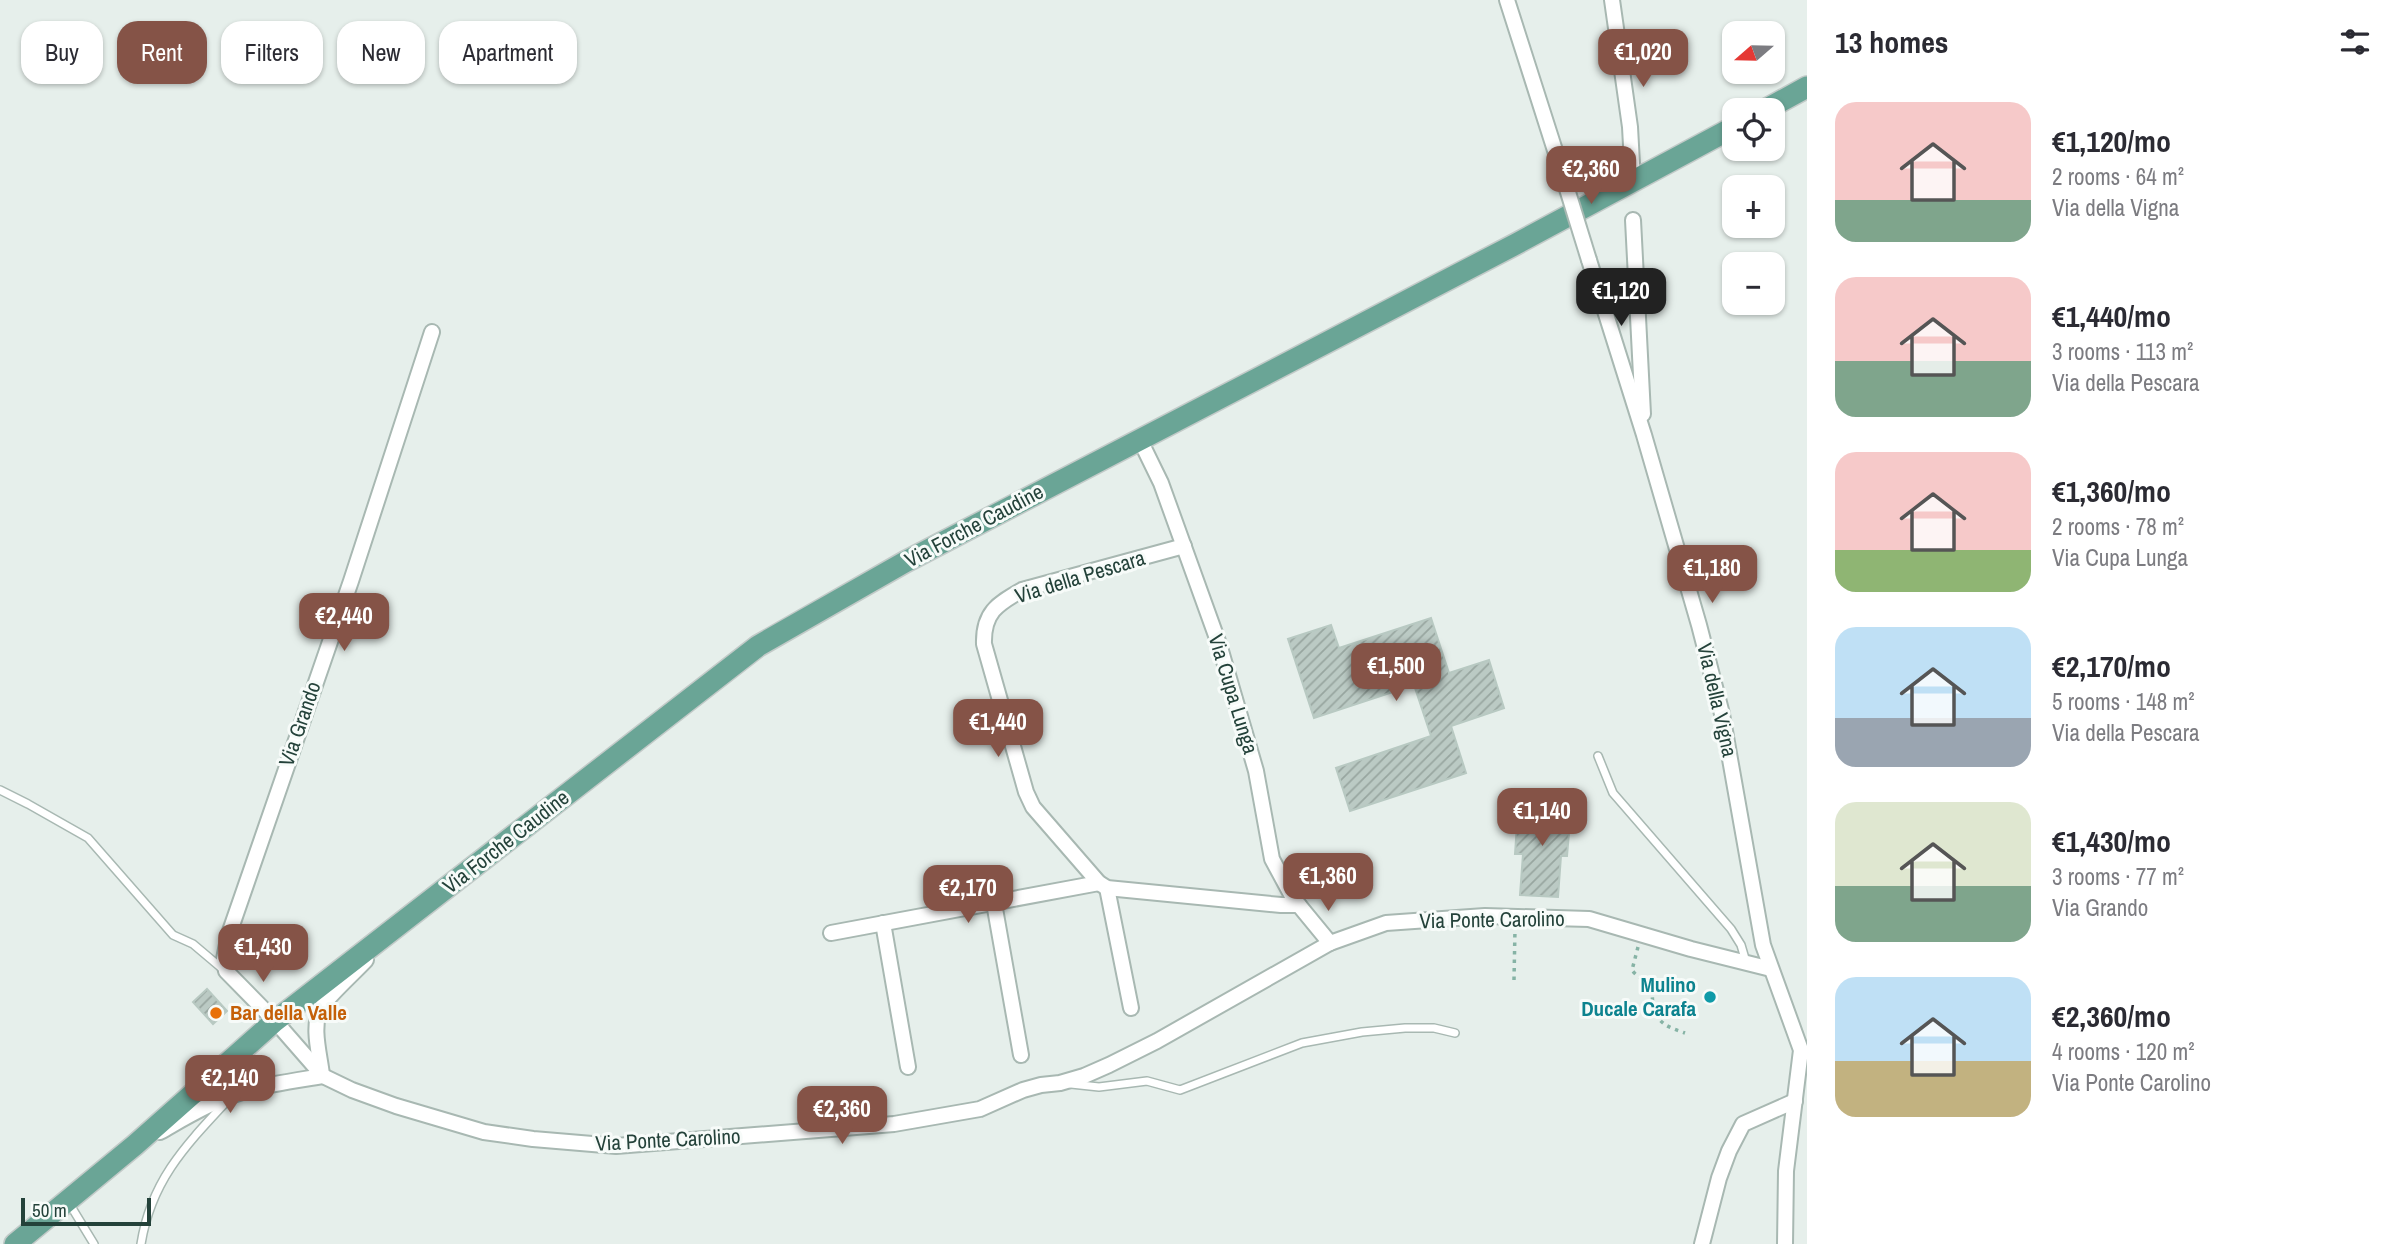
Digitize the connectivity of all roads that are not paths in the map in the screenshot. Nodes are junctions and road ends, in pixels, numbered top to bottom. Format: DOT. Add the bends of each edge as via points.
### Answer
graph roads {
  1 [pos="1507,0"];
  2 [pos="1612,0"];
  3 [pos="1807,87"];
  4 [pos="1785,99"];
  5 [pos="1722,134"];
  6 [pos="1633,182"];
  7 [pos="1633,220"];
  8 [pos="432,332"];
  9 [pos="1644,435"];
  10 [pos="1140,440"];
  11 [pos="1184,546"];
  12 [pos="1598,756"];
  13 [pos="0,790"];
  14 [pos="1103,886"];
  15 [pos="994,903"];
  16 [pos="1299,905"];
  17 [pos="883,923"];
  18 [pos="400,925"];
  19 [pos="831,933"];
  20 [pos="1330,943"];
  21 [pos="1746,963"];
  22 [pos="1772,969"];
  23 [pos="226,971"];
  24 [pos="1131,1008"];
  25 [pos="275,1021"];
  26 [pos="1455,1033"];
  27 [pos="1804,1052"];
  28 [pos="1021,1055"];
  29 [pos="908,1067"];
  30 [pos="323,1076"];
  31 [pos="1060,1083"];
  32 [pos="232,1096"];
  33 [pos="1795,1101"];
  34 [pos="135,1145"];
  35 [pos="67,1200"];
  36 [pos="15,1244"];
  37 [pos="94,1244"];
  38 [pos="141,1244"];
  39 [pos="1702,1244"];
  40 [pos="1785,1244"];
  1 -- 9 [label="street, Via della Vigna, bridge"];
  2 -- 6 [label="street"];
  3 -- 4 [label="main road"];
  5 -- 6 [label="main road, Via Forche Caudine"];
  6 -- 10 [label="main road, Via Forche Caudine"];
  7 -- 9 [label="street, Via della Vigna"];
  8 -- 23 [label="street, Via Grando" via="229,934"];
  9 -- 22 [label="street, Via della Vigna" via="1722,714 1763,945"];
  10 -- 11 [label="street, Via Cupa Lunga"];
  10 -- 18 [label="main road, Via Forche Caudine" via="905,562 758,646"];
  11 -- 14 [label="street, Via della Pescara" via="1022,590 999,604 986,622 984,644 1026,792 1033,807"];
  11 -- 16 [label="street, Via Cupa Lunga" via="1256,771 1272,859"];
  12 -- 21 [label="lane" via="1613,793 1731,929"];
  13 -- 23 [label="lane" via="88,838 173,935 193,944"];
  14 -- 15 [label="street"];
  14 -- 16 [label="street"];
  14 -- 24 [label="street"];
  15 -- 17 [label="street"];
  15 -- 28 [label="street"];
  16 -- 20 [label="street, Via Cupa Lunga"];
  17 -- 19 [label="street"];
  17 -- 29 [label="street"];
  18 -- 25 [label="main road, Via Forche Caudine"];
  18 -- 30 [label="street" via="321,1007 317,1035"];
  20 -- 21 [label="street, Via Ponte Carolino" via="1386,923 1485,916 1589,919"];
  20 -- 31 [label="street, Via Ponte Carolino" via="1157,1041"];
  21 -- 22 [label="street, Via Ponte Carolino"];
  22 -- 27 [label="street"];
  23 -- 25 [label="street"];
  25 -- 30 [label="street, Via Ponte Carolino"];
  25 -- 34 [label="main road, Via Forche Caudine"];
  26 -- 31 [label="lane, Via Ponte Carolino" via="1405,1028 1302,1043 1181,1090 1147,1081 1099,1087"];
  27 -- 33 [label="street"];
  30 -- 31 [label="street, Via Ponte Carolino" via="396,1106 484,1132 616,1146 894,1124 965,1113 1023,1090"];
  30 -- 32 [label="street"];
  32 -- 34 [label="street"];
  32 -- 38 [label="lane" via="184,1147 160,1182"];
  33 -- 39 [label="street" via="1743,1124 1719,1178"];
  33 -- 40 [label="street" via="1786,1171"];
  34 -- 35 [label="main road, Via Forche Caudine"];
  35 -- 36 [label="main road, Via Forche Caudine"];
  35 -- 37 [label="lane"];
}
